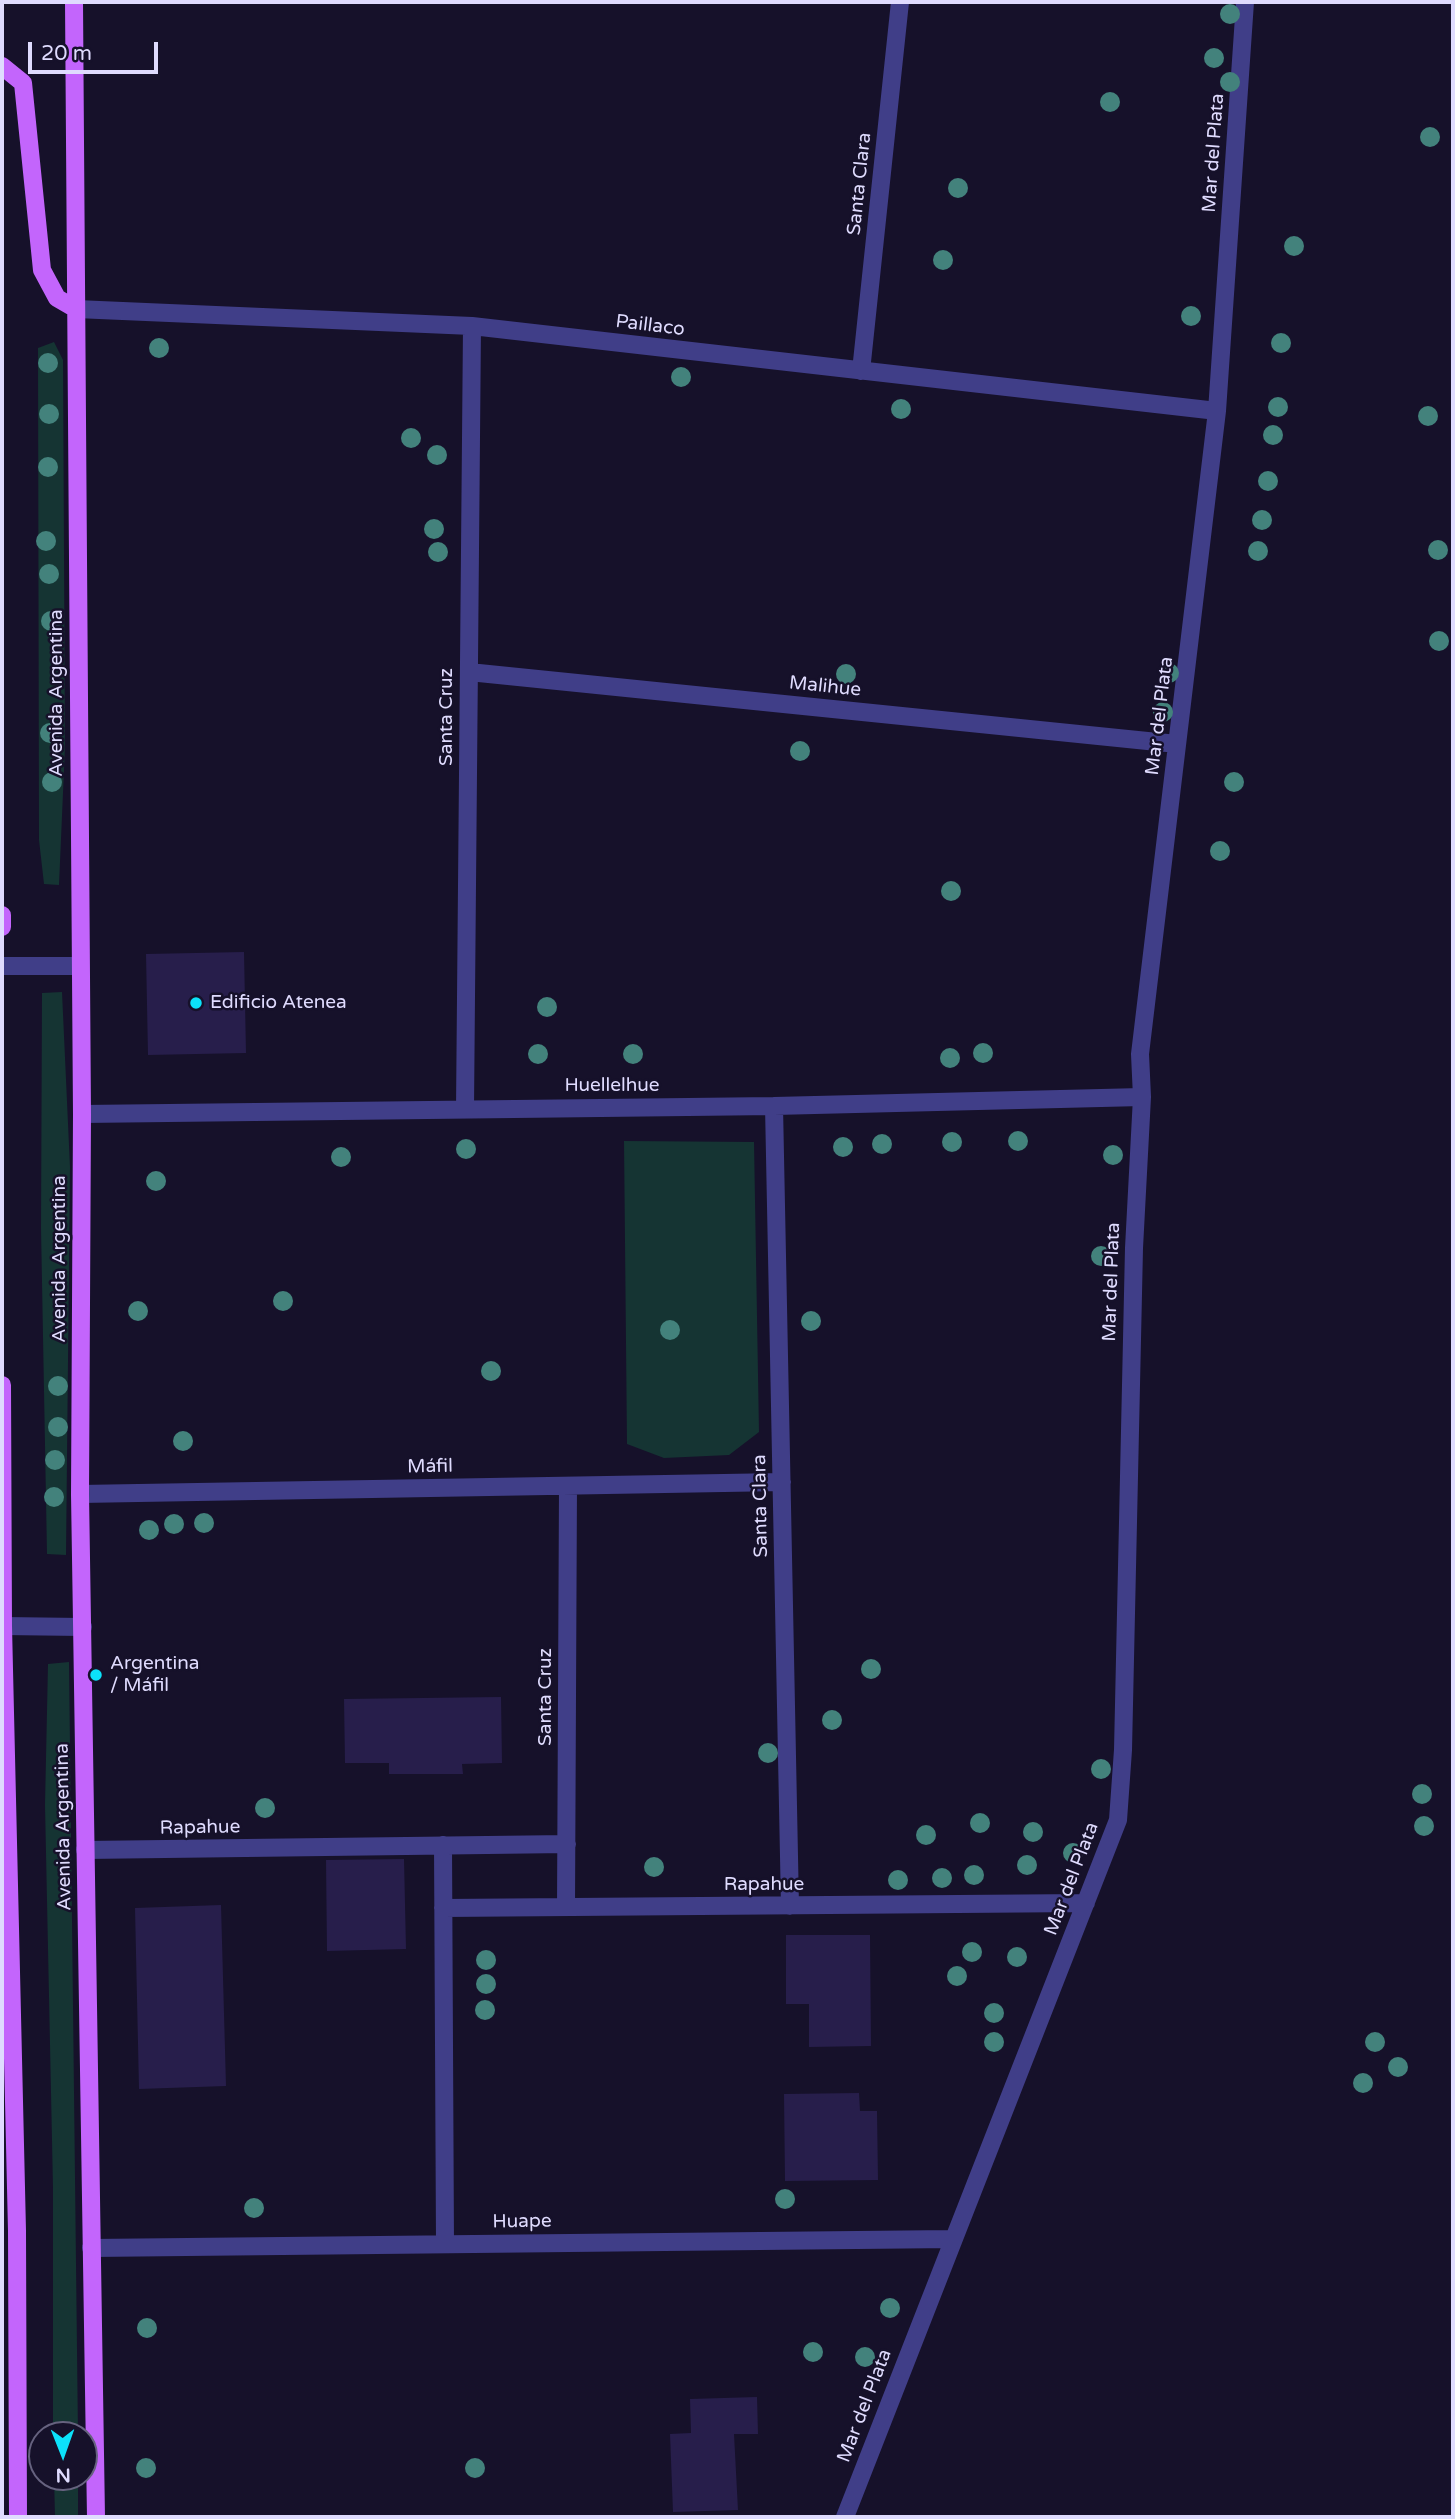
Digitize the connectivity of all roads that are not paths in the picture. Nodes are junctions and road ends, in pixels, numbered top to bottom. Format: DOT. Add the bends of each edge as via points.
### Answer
graph roads {
  1 [pos="74,2"];
  2 [pos="900,2"];
  3 [pos="1245,2"];
  4 [pos="2,66"];
  5 [pos="76,309"];
  6 [pos="472,326"];
  7 [pos="861,371"];
  8 [pos="1217,411"];
  9 [pos="468,672"];
  10 [pos="1177,744"];
  11 [pos="2,915"];
  12 [pos="2,927"];
  13 [pos="79,966"];
  14 [pos="2,967"];
  15 [pos="1142,1097"];
  16 [pos="774,1106"];
  17 [pos="465,1108"];
  18 [pos="82,1114"];
  19 [pos="2,1385"];
  20 [pos="782,1482"];
  21 [pos="568,1486"];
  22 [pos="80,1494"];
  23 [pos="2,1626"];
  24 [pos="83,1627"];
  25 [pos="567,1844"];
  26 [pos="443,1845"];
  27 [pos="85,1850"];
  28 [pos="1086,1903"];
  29 [pos="790,1906"];
  30 [pos="566,1907"];
  31 [pos="443,1908"];
  32 [pos="10,2230"];
  33 [pos="952,2239"];
  34 [pos="445,2244"];
  35 [pos="92,2248"];
  36 [pos="18,2517"];
  37 [pos="96,2517"];
  38 [pos="845,2517"];
  1 -- 5 [label="main road, Avenida Argentina"];
  2 -- 7 [label="street, Santa Clara"];
  3 -- 8 [label="street, Mar del Plata"];
  4 -- 5 [label="main road" via="23,83 42,270 57,298"];
  5 -- 6 [label="street, Paillaco"];
  5 -- 13 [label="main road, Avenida Argentina"];
  6 -- 7 [label="street, Paillaco"];
  6 -- 9 [label="street, Santa Cruz"];
  7 -- 8 [label="street, Paillaco"];
  8 -- 10 [label="street, Mar del Plata"];
  9 -- 10 [label="street, Malihue"];
  9 -- 17 [label="street, Santa Cruz"];
  10 -- 15 [label="street, Mar del Plata" via="1140,1054"];
  11 -- 12 [label="main road"];
  13 -- 14 [label="street"];
  13 -- 18 [label="main road, Avenida Argentina"];
  15 -- 16 [label="street, Huellelhue"];
  15 -- 28 [label="street, Mar del Plata" via="1134,1248 1123,1750 1118,1820"];
  16 -- 17 [label="street, Huellelhue"];
  16 -- 20 [label="street, Santa Clara"];
  17 -- 18 [label="street, Huellelhue"];
  18 -- 22 [label="main road, Avenida Argentina"];
  19 -- 23 [label="main road"];
  20 -- 21 [label="street, Máfil"];
  20 -- 29 [label="street, Santa Clara"];
  21 -- 22 [label="street, Máfil"];
  21 -- 25 [label="street, Santa Cruz"];
  22 -- 24 [label="main road, Avenida Argentina"];
  23 -- 24 [label="street"];
  23 -- 32 [label="main road"];
  24 -- 27 [label="main road, Avenida Argentina"];
  25 -- 26 [label="street, Rapahue"];
  25 -- 30 [label="street, Santa Cruz"];
  26 -- 27 [label="street, Rapahue"];
  26 -- 31 [label="street"];
  27 -- 35 [label="main road, Avenida Argentina"];
  28 -- 29 [label="street, Rapahue"];
  28 -- 33 [label="street, Mar del Plata"];
  29 -- 30 [label="street, Rapahue"];
  30 -- 31 [label="street, Rapahue"];
  31 -- 34 [label="street"];
  32 -- 36 [label="main road"];
  33 -- 34 [label="street, Huape"];
  33 -- 38 [label="street, Mar del Plata"];
  34 -- 35 [label="street, Huape"];
  35 -- 37 [label="main road, Avenida Argentina"];
}
